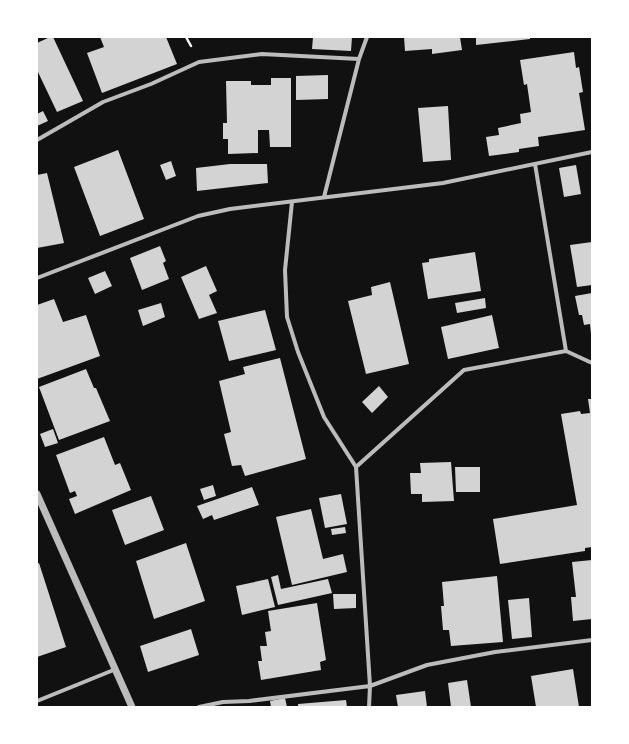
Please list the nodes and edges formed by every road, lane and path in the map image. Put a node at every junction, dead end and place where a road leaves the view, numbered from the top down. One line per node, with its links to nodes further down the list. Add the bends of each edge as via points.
1 (367, 37): 2 (street)
2 (359, 59): 3 (street, via 262,54 199,62 102,102); 6 (street)
3 (37, 140)
4 (592, 152): 5 (street)
5 (535, 164): 6 (street, via 443,183); 9 (street)
6 (324, 197): 7 (street)
7 (292, 202): 8 (street, via 230,209 198,216); 11 (street, via 285,270 287,316 298,352 324,417)
8 (37, 278)
9 (566, 351): 10 (street); 11 (street, via 464,370)
10 (592, 363)
11 (356, 467): 15 (street)
12 (37, 494): 14 (street)
13 (592, 640): 15 (street, via 495,652 427,665)
14 (116, 669): 16 (street); 17 (street)
15 (370, 686): 18 (street); 19 (street)
16 (37, 701)
17 (132, 707)
18 (199, 707)
19 (369, 707)

